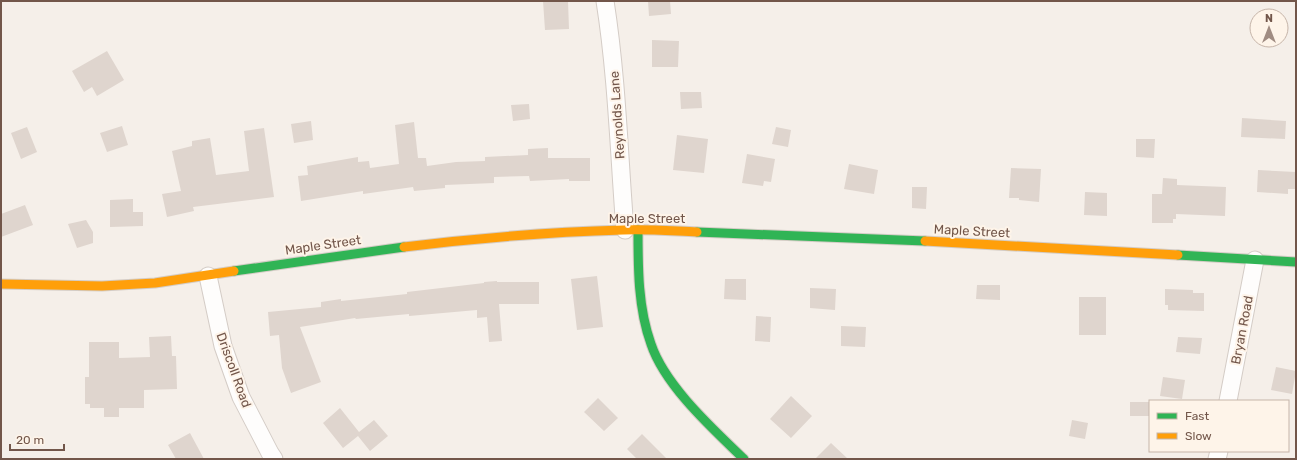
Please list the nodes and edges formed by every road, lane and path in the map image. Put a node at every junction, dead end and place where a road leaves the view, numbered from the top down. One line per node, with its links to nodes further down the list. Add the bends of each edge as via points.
1 (605, 1): 2 (street, Reynolds Lane)
2 (632, 230): 3 (street, Maple Street, via 951,242); 5 (street, Maple Street, via 559,232 468,239); 9 (street, via 644,316 652,349 671,383 717,434)
3 (1255, 260): 4 (street, Maple Street); 7 (street, Bryan Road)
4 (1296, 262)
5 (208, 276): 6 (street, Maple Street, via 102,286); 8 (street, Driscoll Road, via 223,346 238,390)
6 (1, 284)
7 (1228, 400)
8 (274, 459)
9 (744, 459)

